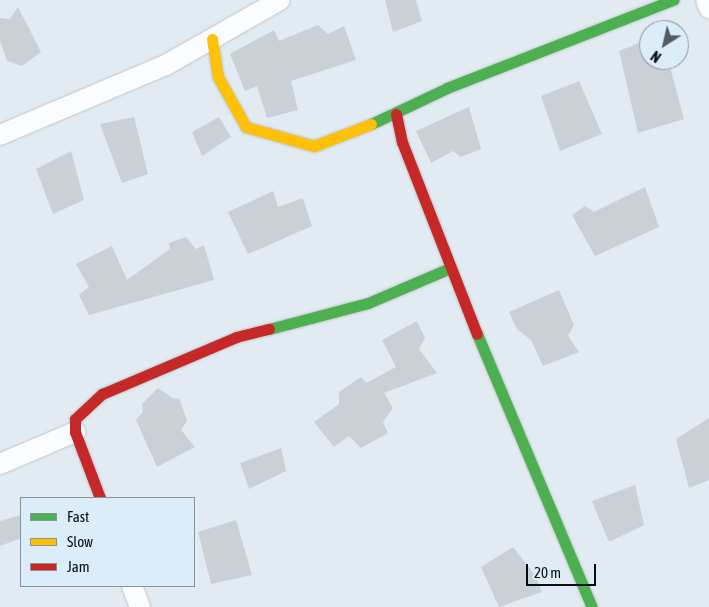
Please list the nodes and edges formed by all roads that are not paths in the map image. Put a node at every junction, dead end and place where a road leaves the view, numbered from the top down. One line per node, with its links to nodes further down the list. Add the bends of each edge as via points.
1 (280, 0): 5 (street)
2 (673, 0): 6 (street, via 447,88)
3 (706, 0): 4 (street)
4 (709, 8)
5 (212, 38): 6 (street, via 218,77 237,114 256,132 314,146); 7 (street, via 166,65)
6 (396, 114): 8 (street, via 402,142)
7 (0, 136)
8 (450, 268): 9 (street, via 368,303 236,337 102,394 79,413); 14 (street)
9 (75, 432): 10 (street); 11 (street)
10 (0, 464)
11 (100, 497)
12 (132, 587): 13 (street)
13 (140, 607)
14 (592, 607)

